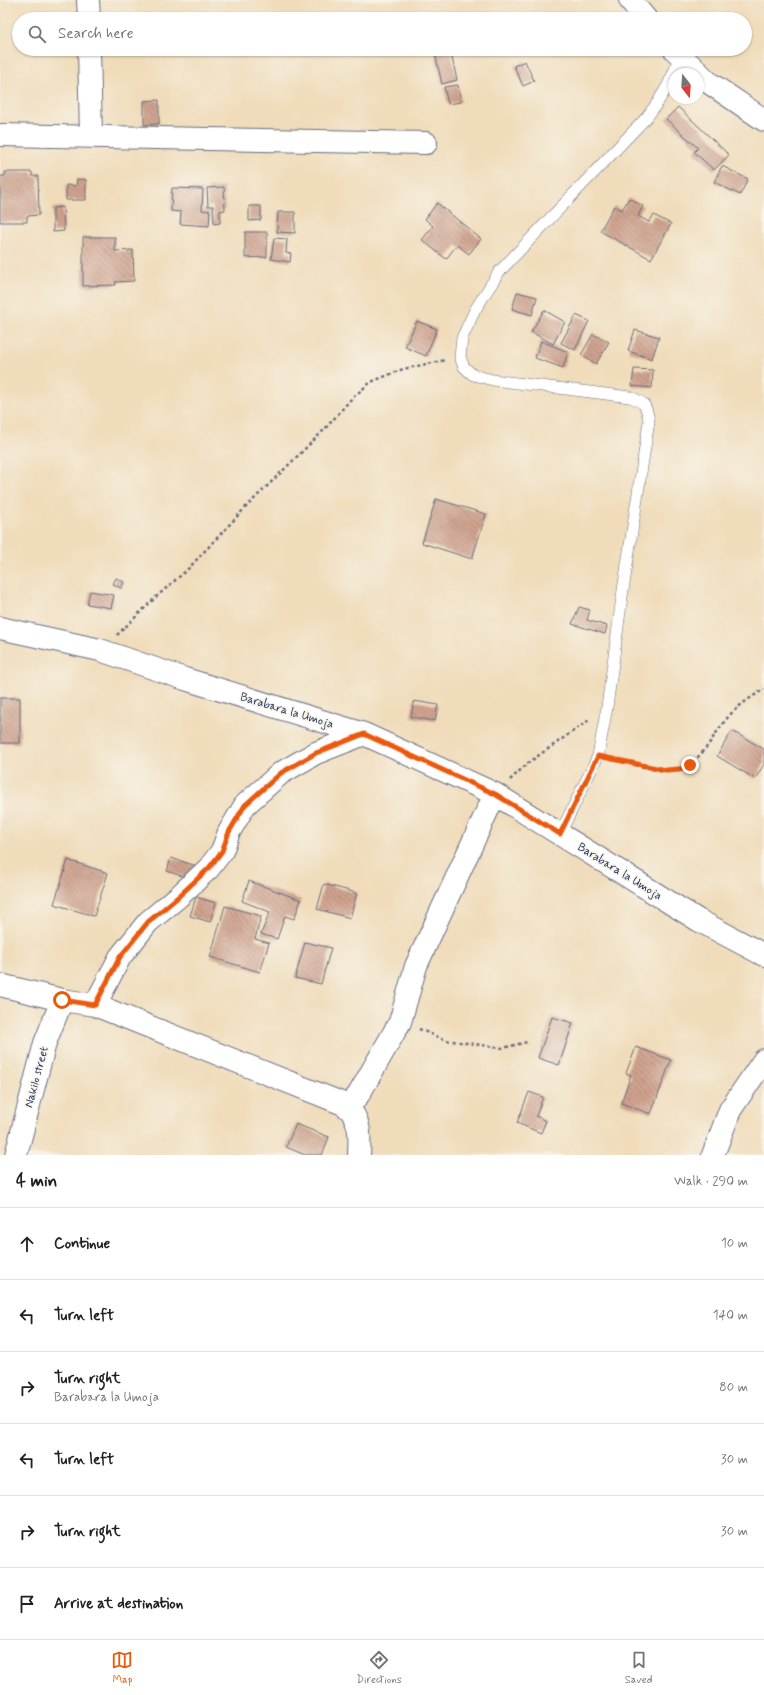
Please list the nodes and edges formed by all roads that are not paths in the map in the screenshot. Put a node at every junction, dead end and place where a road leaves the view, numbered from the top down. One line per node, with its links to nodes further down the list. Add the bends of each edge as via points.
1 (88, 0): 3 (street)
2 (630, 0): 4 (street)
3 (88, 12)
4 (640, 12)
5 (89, 56): 10 (street)
6 (677, 56): 15 (lane, via 675,72 659,102 499,272 475,310 462,338 460,357 464,367 473,375 493,380 630,397 647,406 649,421 598,756)
7 (681, 56): 8 (street, via 708,82)
8 (764, 120)
9 (0, 135): 10 (street)
10 (91, 136): 11 (street)
11 (426, 143)
12 (0, 628): 13 (street, Barabara la Umoja, via 100,650)
13 (364, 734): 14 (street, Barabara la Umoja); 19 (street, via 316,753 281,773 245,805 229,832 222,851 209,868 148,922 120,957)
14 (495, 794): 15 (street, Barabara la Umoja); 21 (street, via 416,966 400,1022 359,1094)
15 (560, 834): 16 (street, Barabara la Umoja, via 698,920)
16 (764, 956)
17 (0, 986): 18 (street)
18 (62, 1000): 19 (street); 22 (street, Nakilo street, via 45,1043)
19 (95, 1005): 21 (street)
20 (764, 1060): 24 (street, via 730,1110)
21 (348, 1108): 23 (street, via 357,1120)
22 (16, 1155)
23 (359, 1155)
24 (713, 1155)

